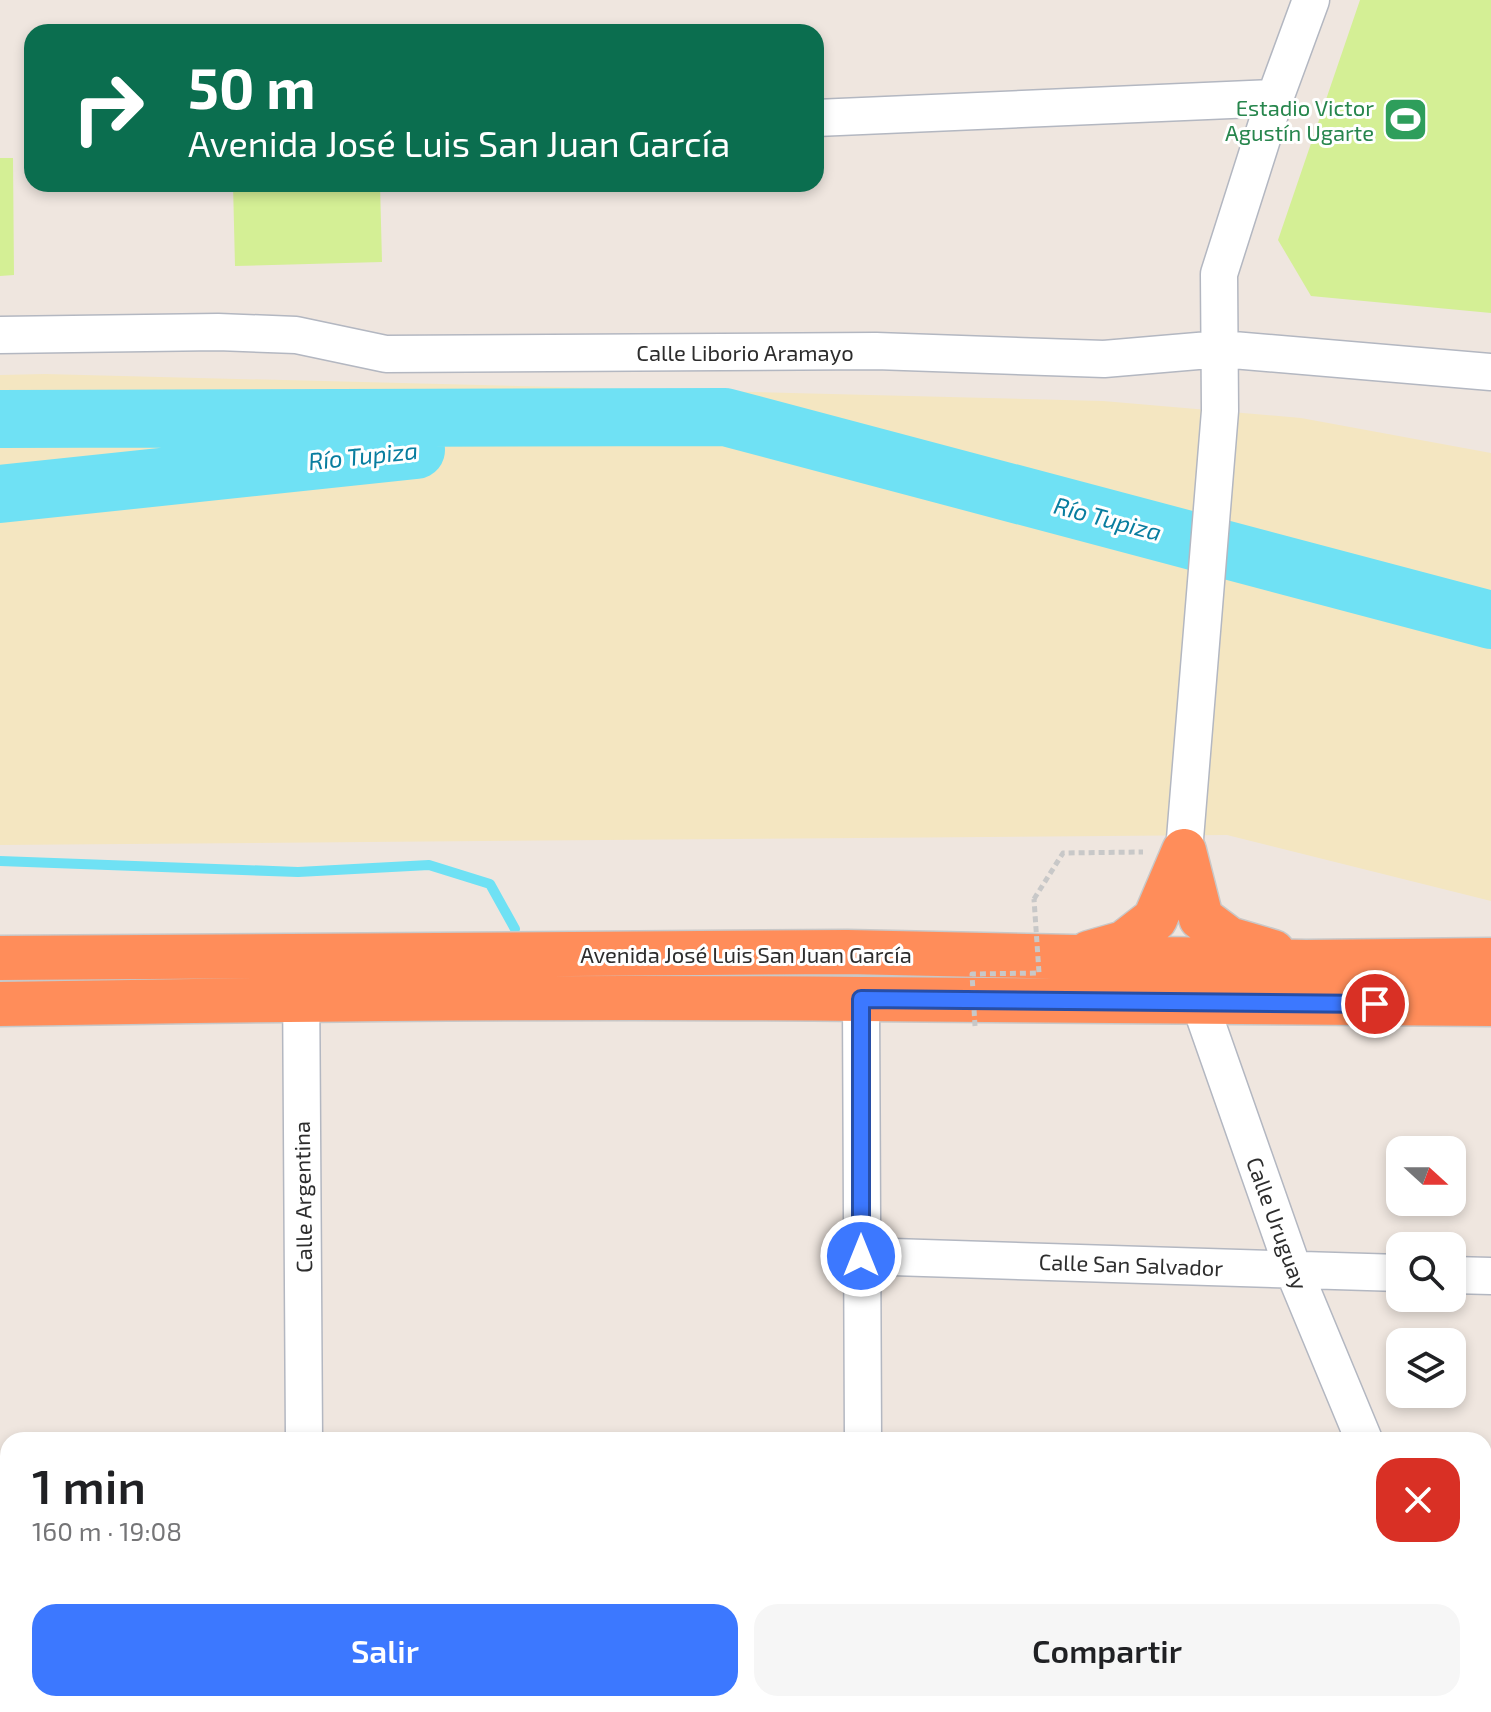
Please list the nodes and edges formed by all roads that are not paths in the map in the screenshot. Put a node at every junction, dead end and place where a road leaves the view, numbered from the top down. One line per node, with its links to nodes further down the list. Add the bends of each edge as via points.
1 (1311, 0): 2 (street)
2 (1275, 98): 3 (street); 5 (street, via 1219,274)
3 (824, 118)
4 (0, 335): 5 (street, Calle Liborio Aramayo, via 296,335 386,354 876,351 1104,359)
5 (1221, 349): 6 (street, Calle Liborio Aramayo); 7 (street)
6 (1491, 372)
7 (1184, 851): 9 (highway, via 1155,919 1124,943); 12 (highway, via 1201,918 1229,939)
8 (301, 955): 9 (highway, Avenida José Luis San Juan García, via 847,952); 10 (highway, Avenida José Luis San Juan García); 13 (street, Calle Argentina)
9 (1073, 957): 12 (highway, Avenida José Luis San Juan García)
10 (0, 958)
11 (1491, 960): 12 (highway, Avenida José Luis San Juan García)
12 (1306, 962)
13 (300, 999): 14 (highway, Avenida José Luis San Juan García); 15 (highway, Avenida José Luis San Juan García); 23 (street, Calle Argentina)
14 (861, 999): 16 (highway, Avenida José Luis San Juan García); 18 (street)
15 (0, 1004)
16 (1200, 1004): 17 (highway, Avenida José Luis San Juan García); 19 (street, Calle Uruguay)
17 (1491, 1004)
18 (861, 1256): 19 (street, Calle San Salvador); 24 (street)
19 (1293, 1269): 20 (street, Calle San Salvador); 25 (street, Calle Uruguay)
20 (1386, 1272)
21 (1466, 1275): 22 (street)
22 (1491, 1276)
23 (304, 1432)
24 (863, 1432)
25 (1361, 1432)

